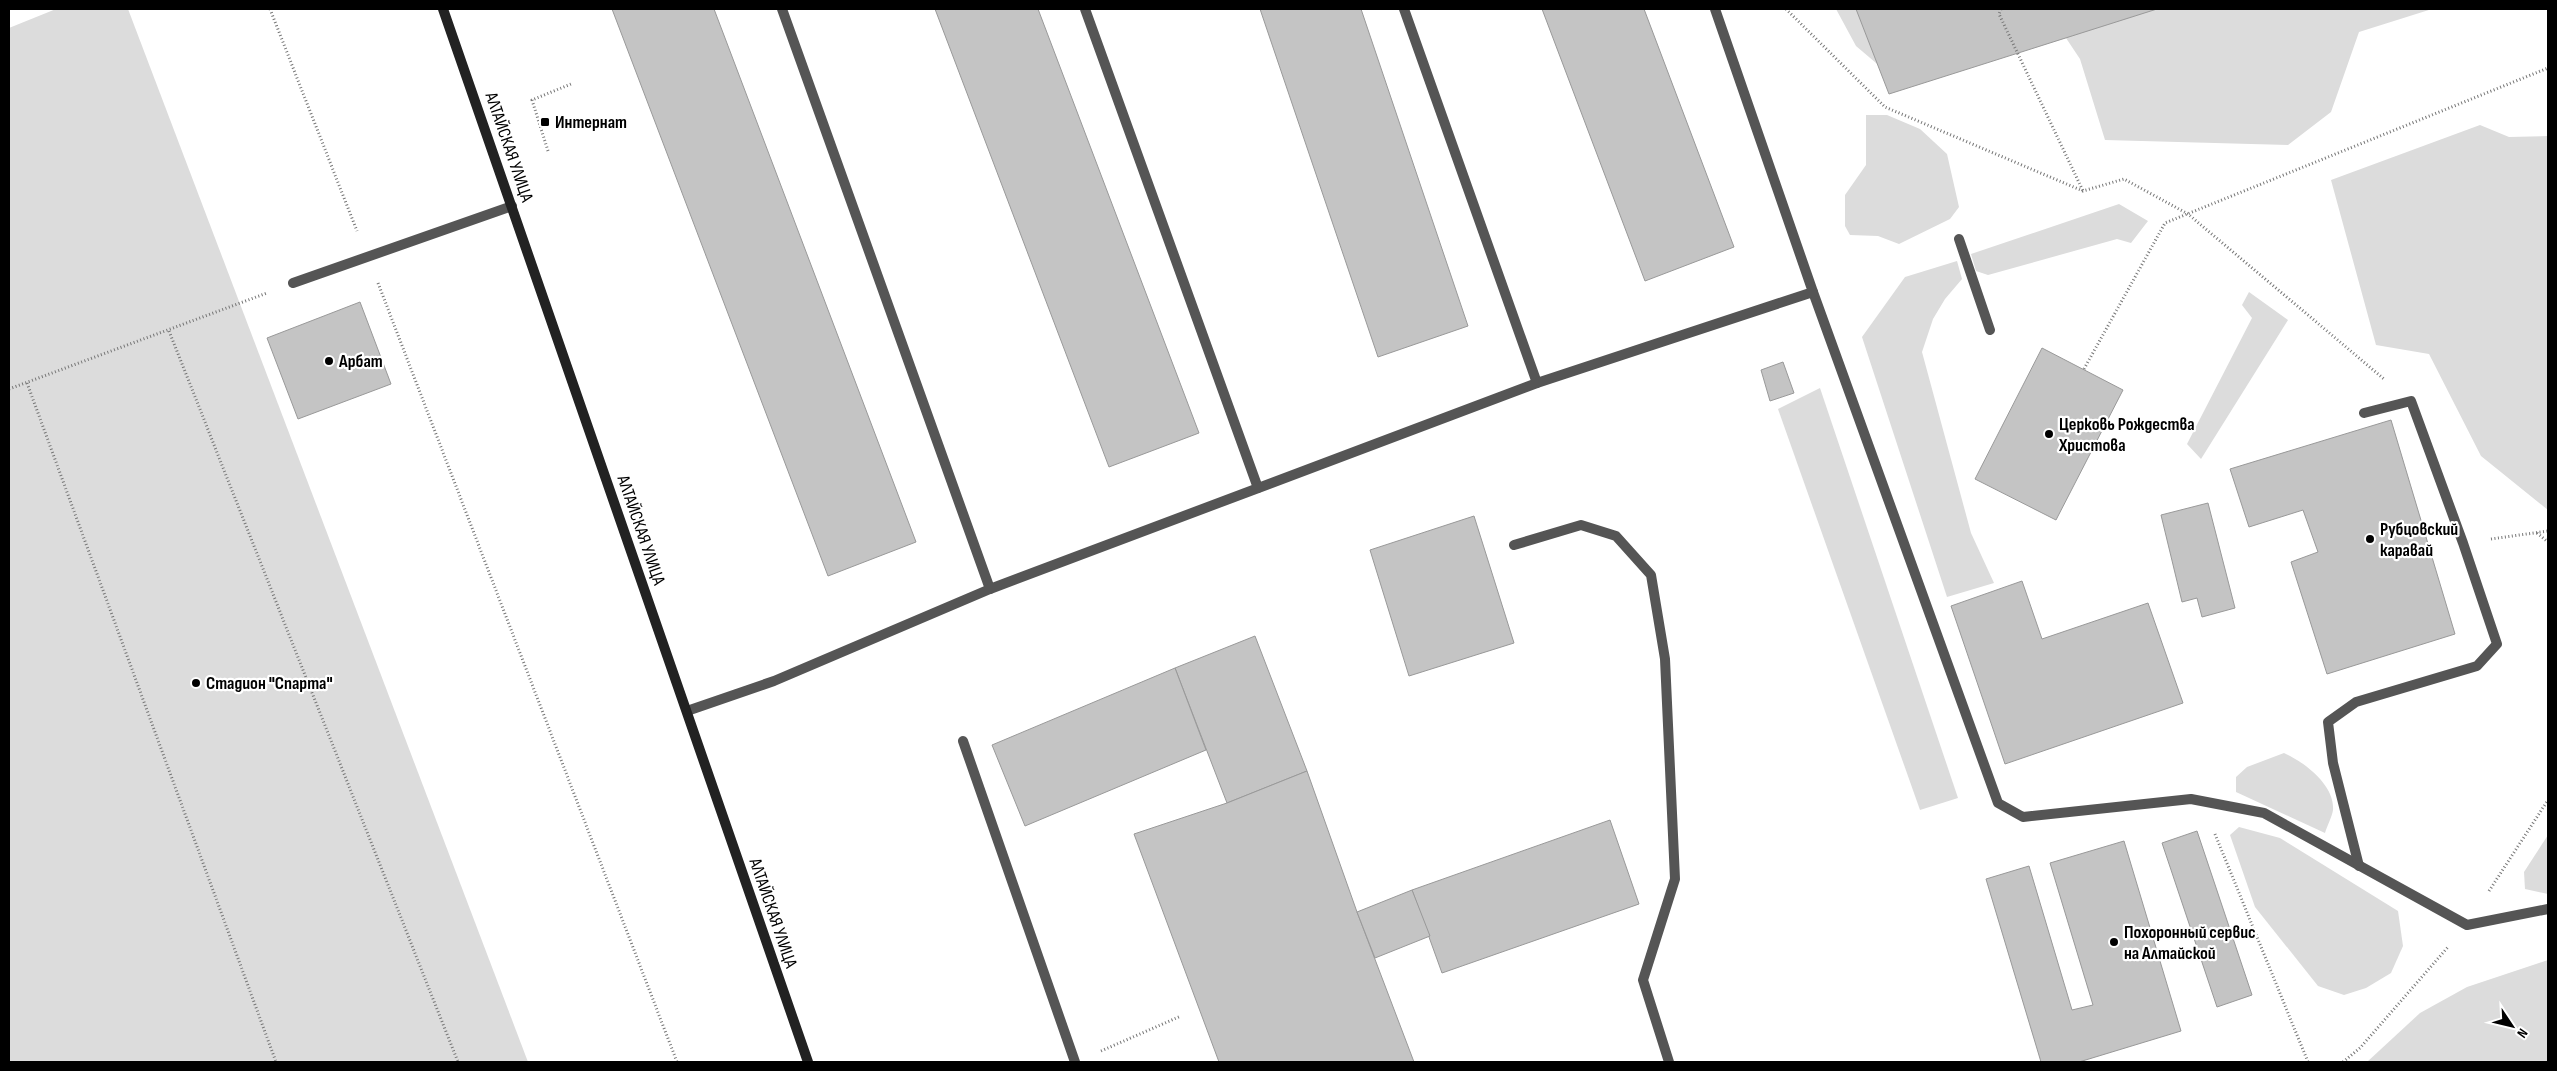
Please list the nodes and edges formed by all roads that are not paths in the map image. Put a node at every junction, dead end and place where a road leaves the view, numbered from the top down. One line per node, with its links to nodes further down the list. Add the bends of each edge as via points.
1 (444, 9): 6 (main road, АЛТАЙСКАЯ УЛИЦА)
2 (782, 9): 15 (lane)
3 (1084, 9): 13 (lane)
4 (1404, 9): 11 (lane)
5 (1715, 9): 9 (lane)
6 (512, 206): 8 (lane); 16 (main road, АЛТАЙСКАЯ УЛИЦА)
7 (1959, 239): 10 (lane)
8 (293, 283)
9 (1813, 292): 11 (lane); 18 (lane, via 1998,803 2023,818 2190,799 2264,813)
10 (1990, 330)
11 (1537, 383): 13 (lane)
12 (2364, 413): 18 (lane, via 2411,402 2497,644 2477,666 2356,702 2328,722 2333,764)
13 (1258, 488): 15 (lane)
14 (1514, 545): 22 (lane, via 1581,524 1616,536 1651,575 1664,659 1675,879 1643,980)
15 (990, 589): 16 (lane, via 774,681)
16 (687, 711): 20 (main road, АЛТАЙСКАЯ УЛИЦА)
17 (963, 741): 21 (lane)
18 (2360, 866): 19 (lane, via 2467,926)
19 (2548, 909)
20 (808, 1062)
21 (1075, 1062)
22 (1669, 1062)

